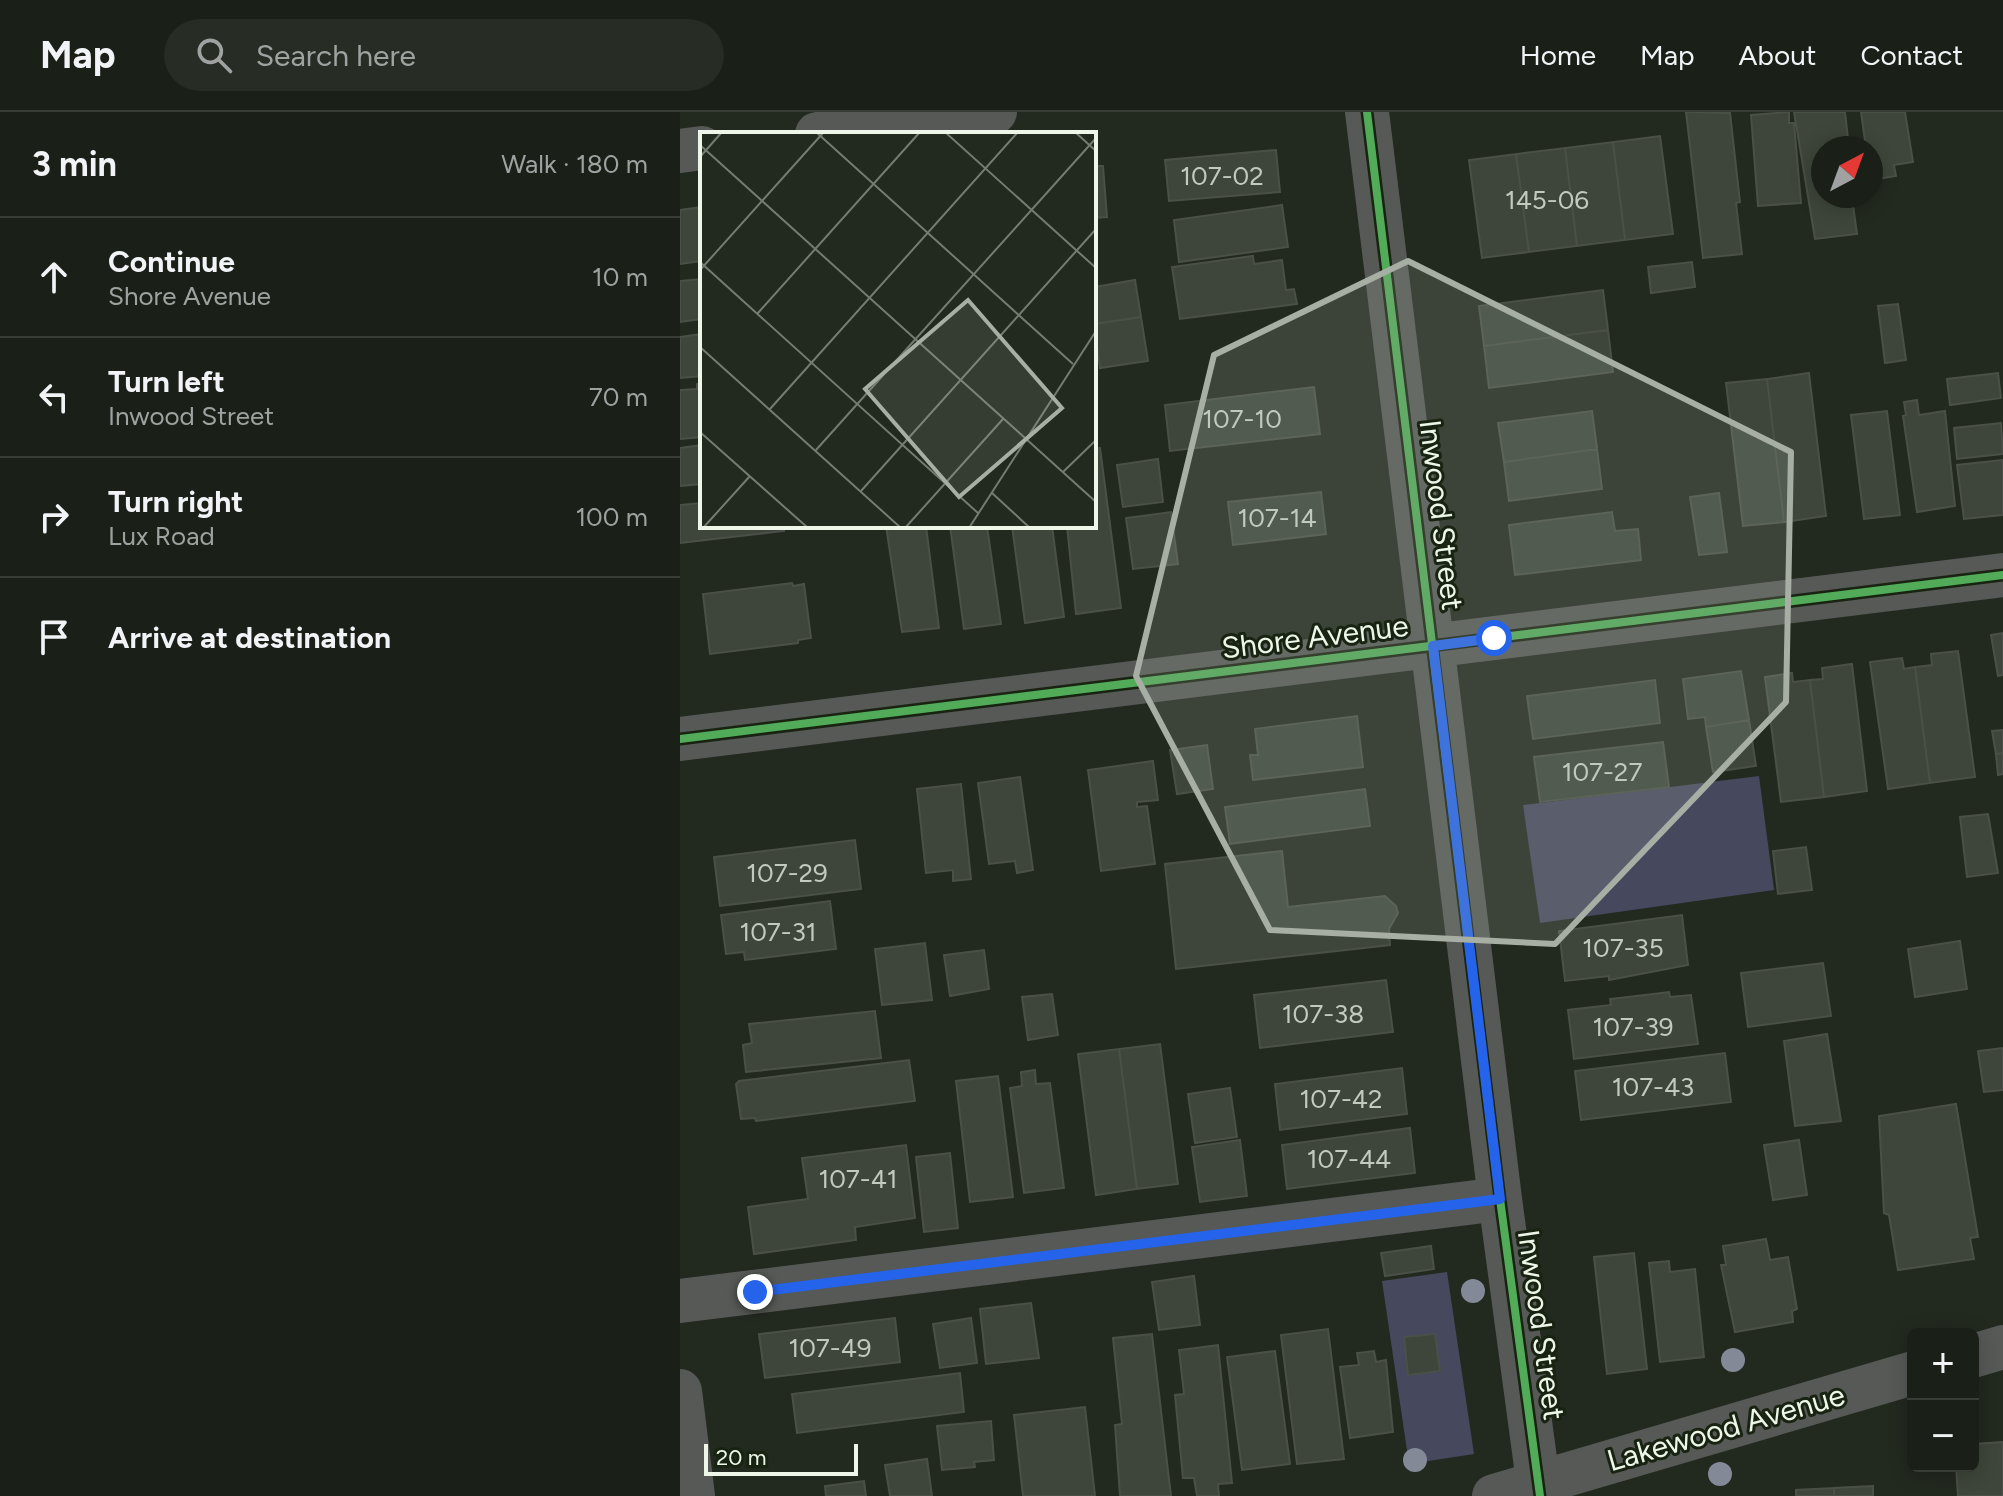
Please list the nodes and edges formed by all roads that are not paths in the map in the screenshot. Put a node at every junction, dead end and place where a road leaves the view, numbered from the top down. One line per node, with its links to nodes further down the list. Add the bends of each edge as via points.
1 (995, 112): 3 (street)
2 (1367, 112): 7 (street, Inwood Street)
3 (833, 132)
4 (700, 148): 5 (street)
5 (680, 151)
6 (2003, 575): 7 (street, Shore Avenue)
7 (1433, 646): 8 (street, Shore Avenue); 9 (street, Inwood Street)
8 (680, 739)
9 (1500, 1199): 10 (street); 15 (street, Inwood Street)
10 (680, 1301)
11 (2003, 1347): 12 (street)
12 (1979, 1354)
13 (1907, 1375): 15 (street, Lakewood Avenue)
14 (680, 1391): 16 (street)
15 (1539, 1490): 17 (street, Lakewood Avenue)
16 (693, 1496)
17 (1494, 1496)

